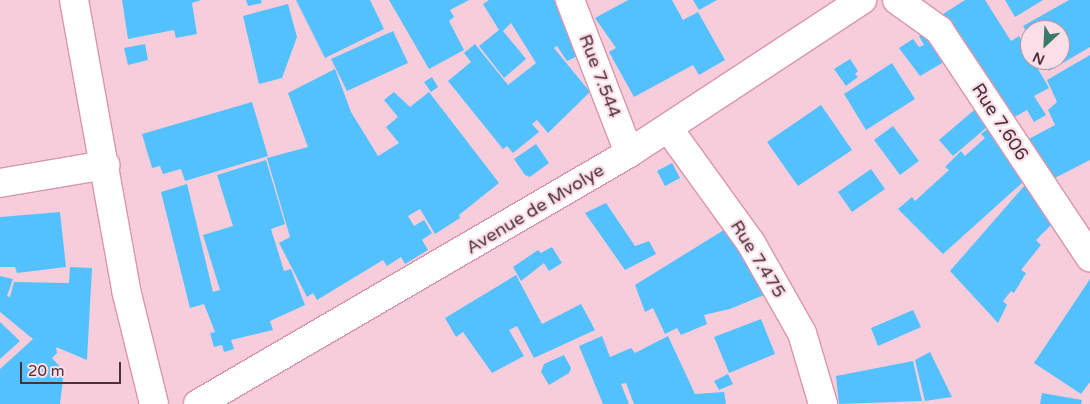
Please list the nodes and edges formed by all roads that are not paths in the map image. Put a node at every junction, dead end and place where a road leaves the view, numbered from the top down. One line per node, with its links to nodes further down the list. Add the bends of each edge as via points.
1 (74, 0): 7 (street)
2 (570, 0): 6 (street, Rue 7.544)
3 (862, 0): 5 (street, Avenue de Mvolye)
4 (897, 0): 9 (street, Rue 7.606, via 939,30)
5 (668, 128): 6 (street, Avenue de Mvolye); 12 (street, Rue 7.475, via 751,243 793,316 802,333)
6 (629, 153): 11 (street, Avenue de Mvolye)
7 (106, 165): 8 (street); 10 (street, via 129,303)
8 (0, 183)
9 (1090, 257)
10 (154, 404)
11 (198, 404)
12 (823, 404)

